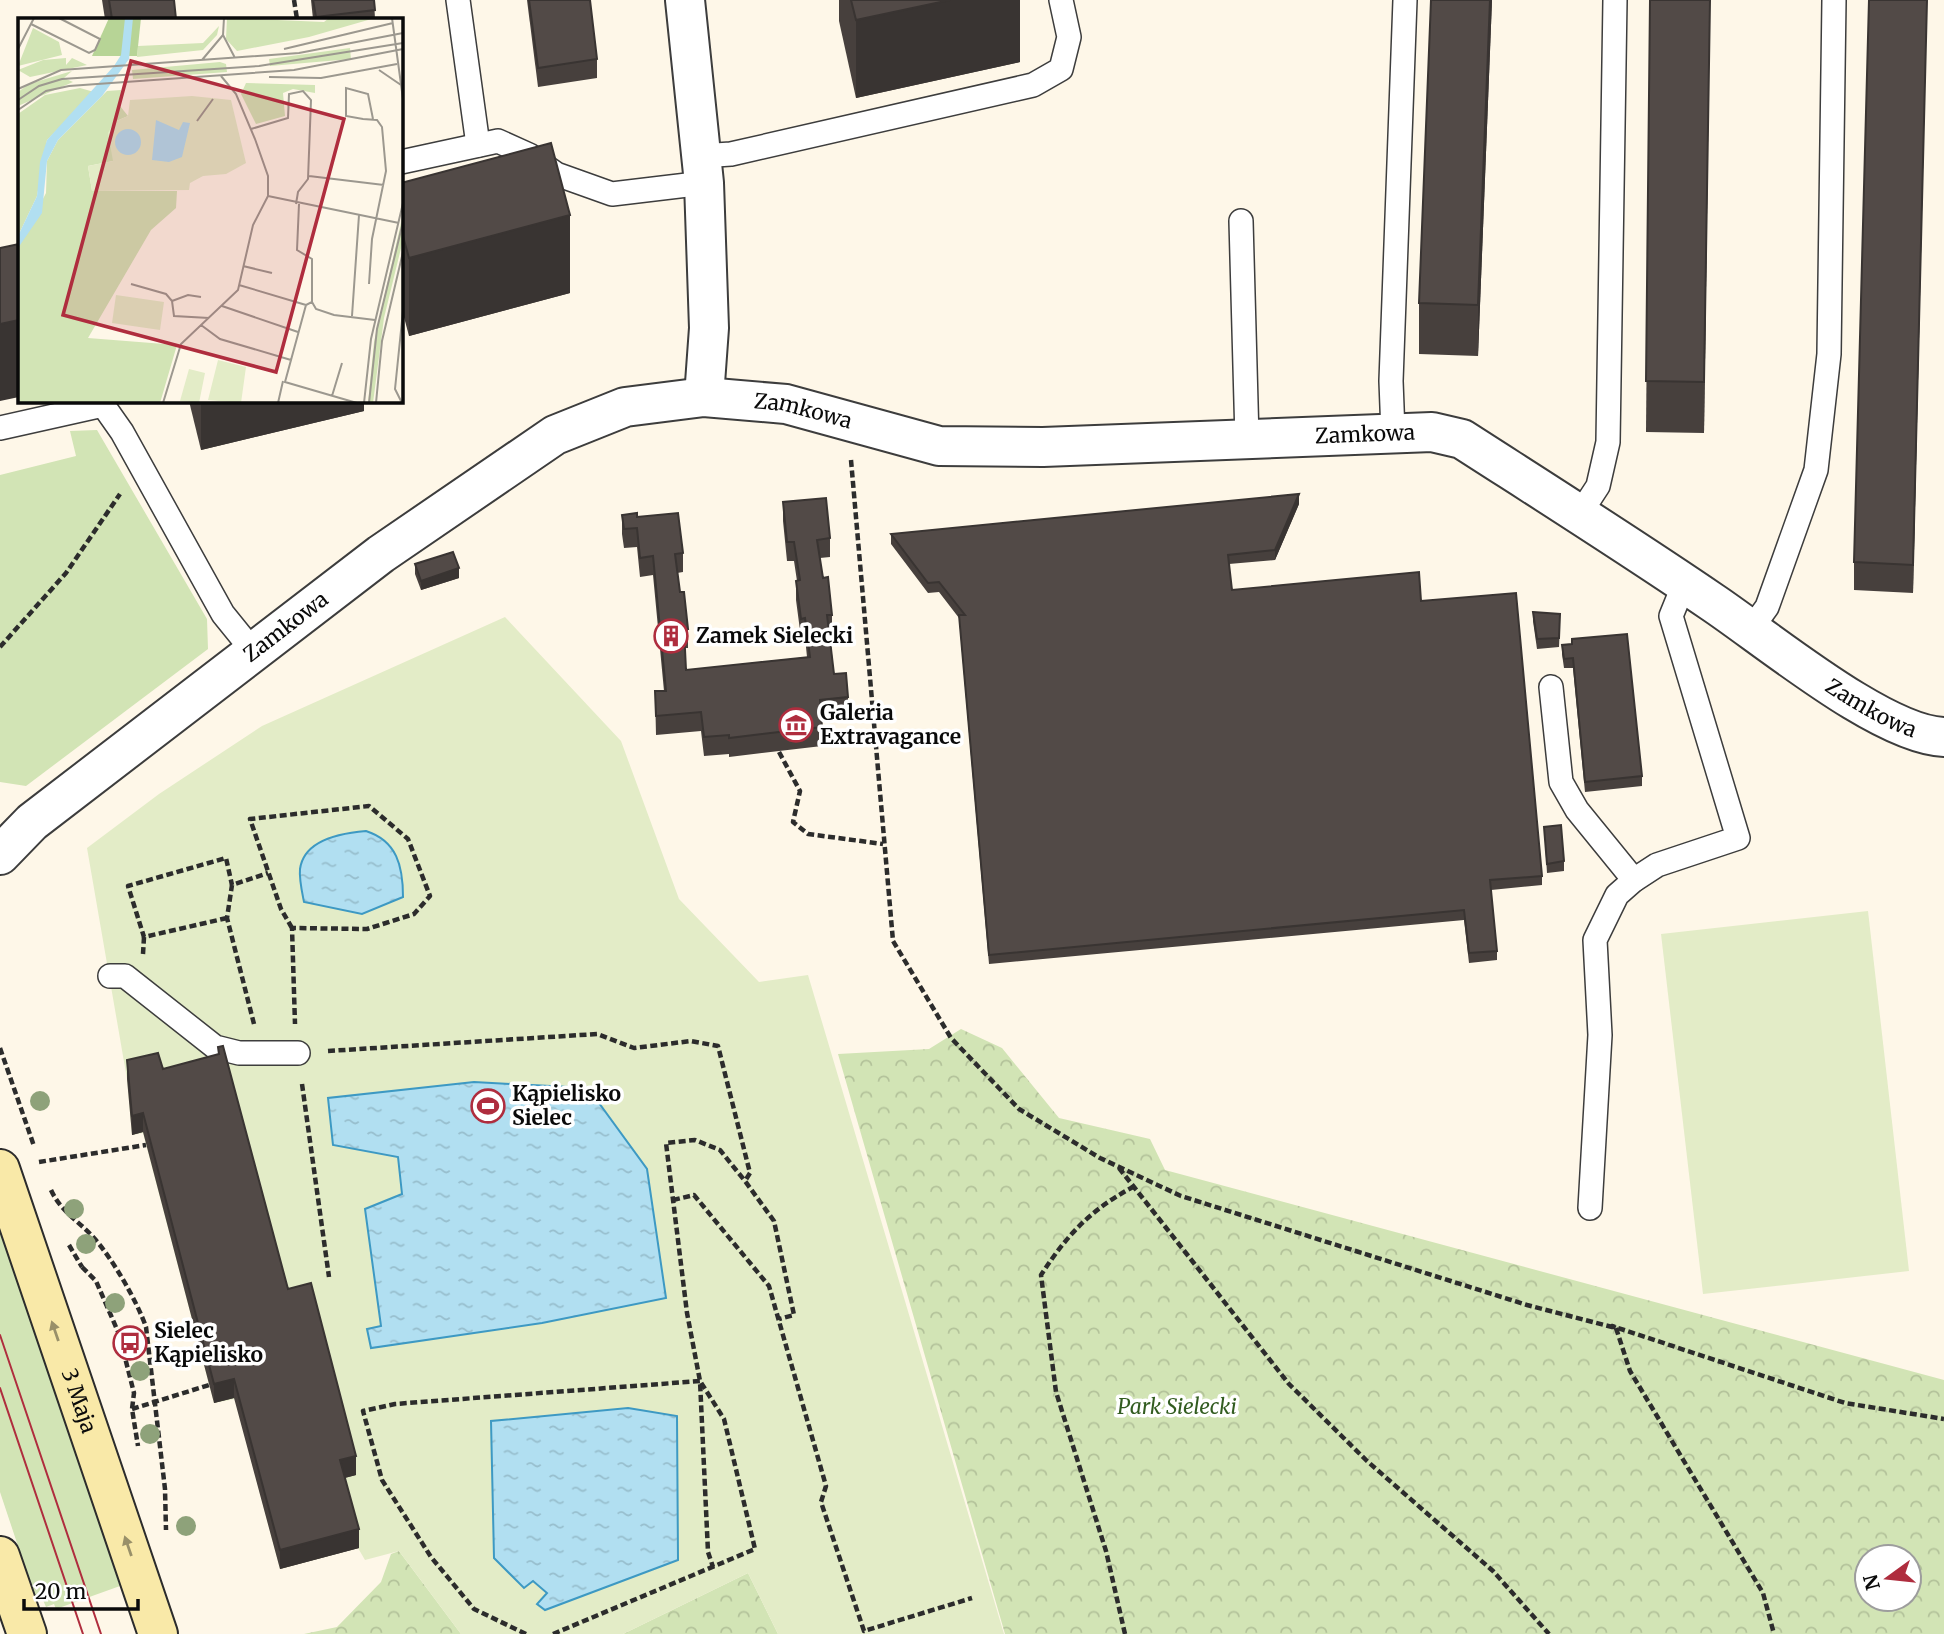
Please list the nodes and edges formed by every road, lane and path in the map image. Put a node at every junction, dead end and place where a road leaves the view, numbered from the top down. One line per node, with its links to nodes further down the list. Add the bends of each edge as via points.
1 (294, 0): 8 (path)
2 (458, 0): 9 (lane)
3 (685, 0): 11 (street)
4 (1061, 0): 11 (lane, via 1069,37 1062,69 1033,85 731,154)
5 (1405, 0): 16 (lane)
6 (1615, 0): 19 (lane, via 1608,442 1598,486)
7 (1834, 0): 21 (lane, via 1829,354 1816,470 1767,607)
8 (297, 18)
9 (478, 145): 10 (lane); 11 (lane, via 498,141 556,174 612,194)
10 (402, 162)
11 (702, 169): 13 (street, via 709,328)
12 (1241, 221): 17 (lane)
13 (704, 397): 14 (street, Zamkowa, via 786,404); 23 (street, Zamkowa, via 625,407 555,435 381,554)
14 (855, 424): 17 (street, Zamkowa, via 939,446); 28 (path, via 850,465)
15 (0, 428): 18 (lane, via 103,405)
16 (1393, 433): 17 (street, Zamkowa); 19 (street, Zamkowa, via 1432,432 1462,439)
17 (1247, 439)
18 (143, 472): 22 (path, via 130,480 66,573); 23 (lane, via 223,614)
19 (1579, 515): 20 (street, Zamkowa)
20 (1684, 584): 21 (street, Zamkowa); 31 (lane, via 1671,616 1738,838 1657,865)
21 (1751, 629): 25 (street, Zamkowa, via 1865,707 1930,737)
22 (0, 647)
23 (253, 650): 27 (street, Zamkowa)
24 (1551, 687): 31 (lane, via 1561,782 1577,810)
25 (1944, 737)
26 (779, 752): 28 (path, via 800,791 793,822 808,834)
27 (16, 825): 29 (street, Zamkowa)
28 (883, 844): 41 (path, via 892,941 951,1038 1019,1108)
29 (0, 855)
30 (268, 873): 32 (path); 34 (path); 34 (path, via 250,819 369,806 408,839 430,896 414,914 367,929)
31 (1634, 880): 48 (lane, via 1617,895 1595,940 1600,1035)
32 (232, 885): 33 (path); 33 (path, via 226,858 128,886 144,937)
33 (227, 918): 37 (path)
34 (292, 928): 38 (path)
35 (110, 976): 37 (lane, via 125,976 215,1047)
36 (0, 1048): 40 (path)
37 (261, 1053): 38 (lane)
38 (298, 1053): 45 (path, via 597,1034 634,1048 691,1041 718,1046 750,1173); 50 (path)
39 (146, 1145): 40 (path)
40 (39, 1162): 42 (path)
41 (1117, 1165): 46 (path); 52 (path, via 1181,1196 1527,1305)
42 (41, 1168)
43 (0, 1169): 62 (main road, 3 Maja, one-way to 43)
44 (46, 1179): 55 (path, via 63,1211 97,1242 144,1318)
45 (745, 1181): 47 (path, via 720,1150 695,1140 666,1143); 51 (path, via 774,1221 794,1315)
46 (1133, 1187): 65 (path, via 1102,1203 1073,1231 1041,1275 1056,1392 1106,1551); 66 (path, via 1289,1384 1367,1461 1493,1571)
47 (673, 1200): 51 (path, via 694,1195 769,1286); 53 (path)
48 (1590, 1208)
49 (82, 1267): 55 (path, via 96,1282 118,1334 134,1393 132,1409)
50 (329, 1277)
51 (779, 1319): 60 (path, via 825,1486 821,1502 864,1631)
52 (1616, 1328): 56 (path, via 1612,1326 1845,1403); 67 (path, via 1630,1371 1763,1593)
53 (700, 1381): 59 (path, via 708,1552); 59 (path, via 724,1419 755,1549); 63 (path, via 395,1404 363,1411 383,1480 431,1557 474,1609)
54 (209, 1385): 55 (path)
55 (155, 1402): 57 (path)
56 (1944, 1419)
57 (166, 1536)
58 (0, 1556): 61 (main road)
59 (713, 1566): 64 (path)
60 (972, 1598)
61 (22, 1621)
62 (158, 1634)
63 (526, 1634)
64 (554, 1634)
65 (1125, 1634)
66 (1549, 1634)
67 (1774, 1634)

